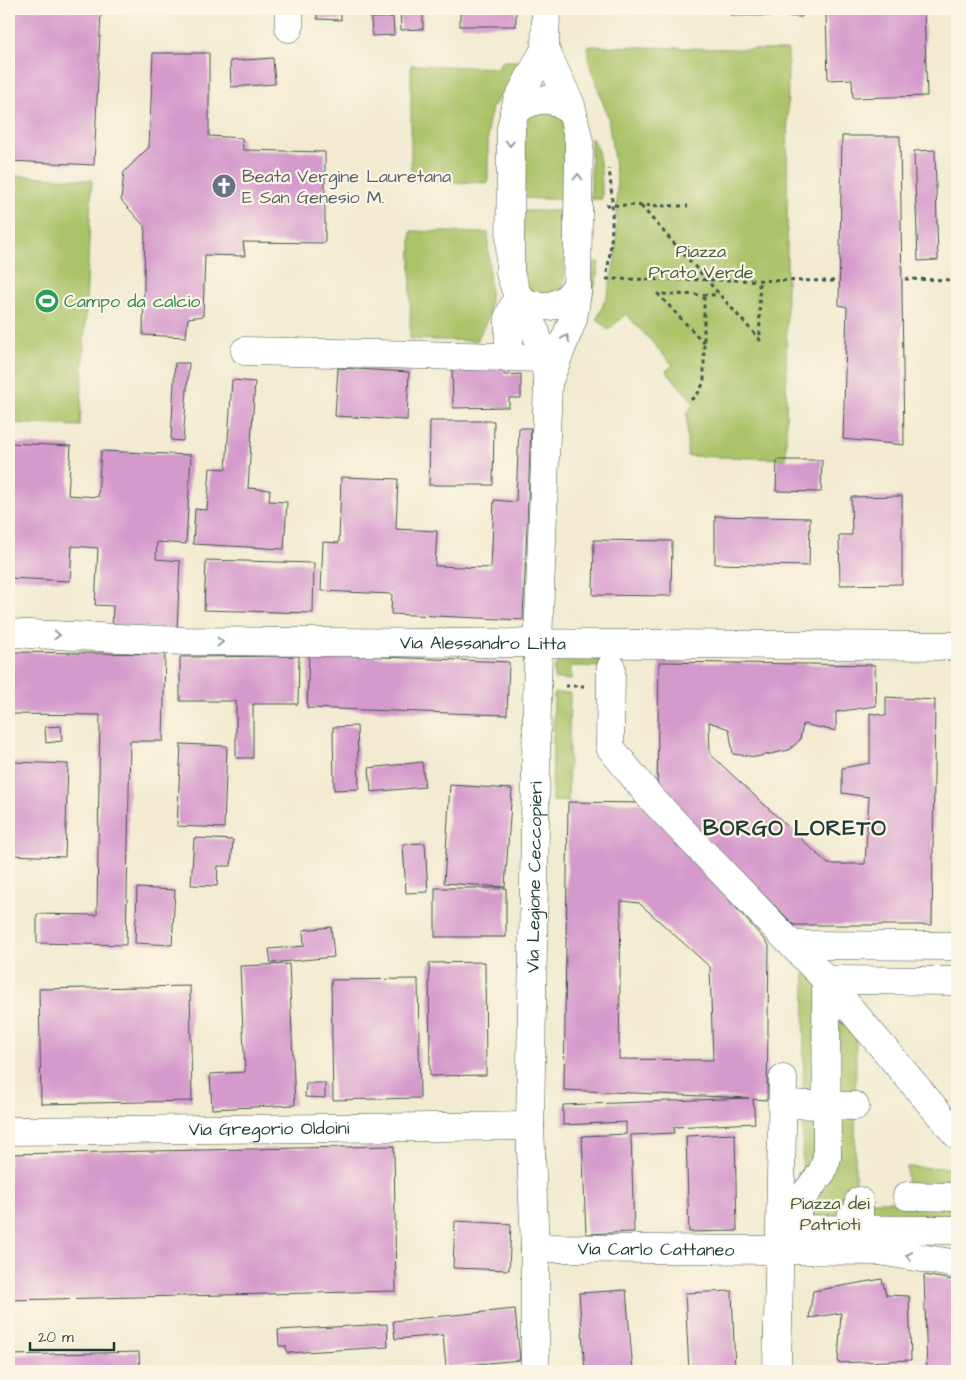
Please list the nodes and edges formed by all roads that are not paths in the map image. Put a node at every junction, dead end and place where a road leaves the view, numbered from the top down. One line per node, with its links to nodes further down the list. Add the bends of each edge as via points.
1 (546, 9): 2 (street)
2 (545, 50): 3 (street); 4 (street)
3 (514, 111): 4 (street, via 543,99 564,105); 6 (street, one-way to 6, via 510,128 510,274)
4 (573, 115): 5 (street, one-way to 4, via 578,142)
5 (577, 286): 6 (street, via 565,300 550,306 532,306); 9 (street, one-way to 5, via 573,320)
6 (518, 297): 8 (street, via 509,315); 9 (street, via 536,333)
7 (244, 351): 8 (street)
8 (509, 357): 9 (street)
9 (546, 370): 11 (street, Via Legione Ceccopieri)
10 (9, 632): 11 (street, Via Alessandro Litta, one-way to 11, via 184,641)
11 (538, 643): 12 (street, Via Alessandro Litta); 20 (street, Via Legione Ceccopieri)
12 (957, 646)
13 (611, 677): 14 (street, via 610,748 650,797)
14 (793, 945): 15 (street); 16 (street)
15 (957, 946)
16 (826, 980): 17 (street); 18 (street); 22 (street)
17 (957, 981)
18 (827, 1106): 19 (street); 26 (street, via 827,1158 822,1172 798,1203 796,1229); 29 (street, via 782,1092)
19 (855, 1106)
20 (530, 1126): 21 (street, Via Gregorio Oldoini); 28 (street, Via Legione Ceccopieri)
21 (9, 1131)
22 (957, 1135)
23 (907, 1196): 24 (street)
24 (957, 1197)
25 (859, 1201): 26 (street, via 859,1216 851,1216)
26 (851, 1229): 27 (street)
27 (957, 1230)
28 (535, 1248): 29 (street, Via Carlo Cattaneo); 31 (street, Via Legione Ceccopieri)
29 (778, 1251): 30 (street, one-way to 29, via 880,1251); 32 (street)
30 (957, 1264)
31 (535, 1371)
32 (777, 1371)

